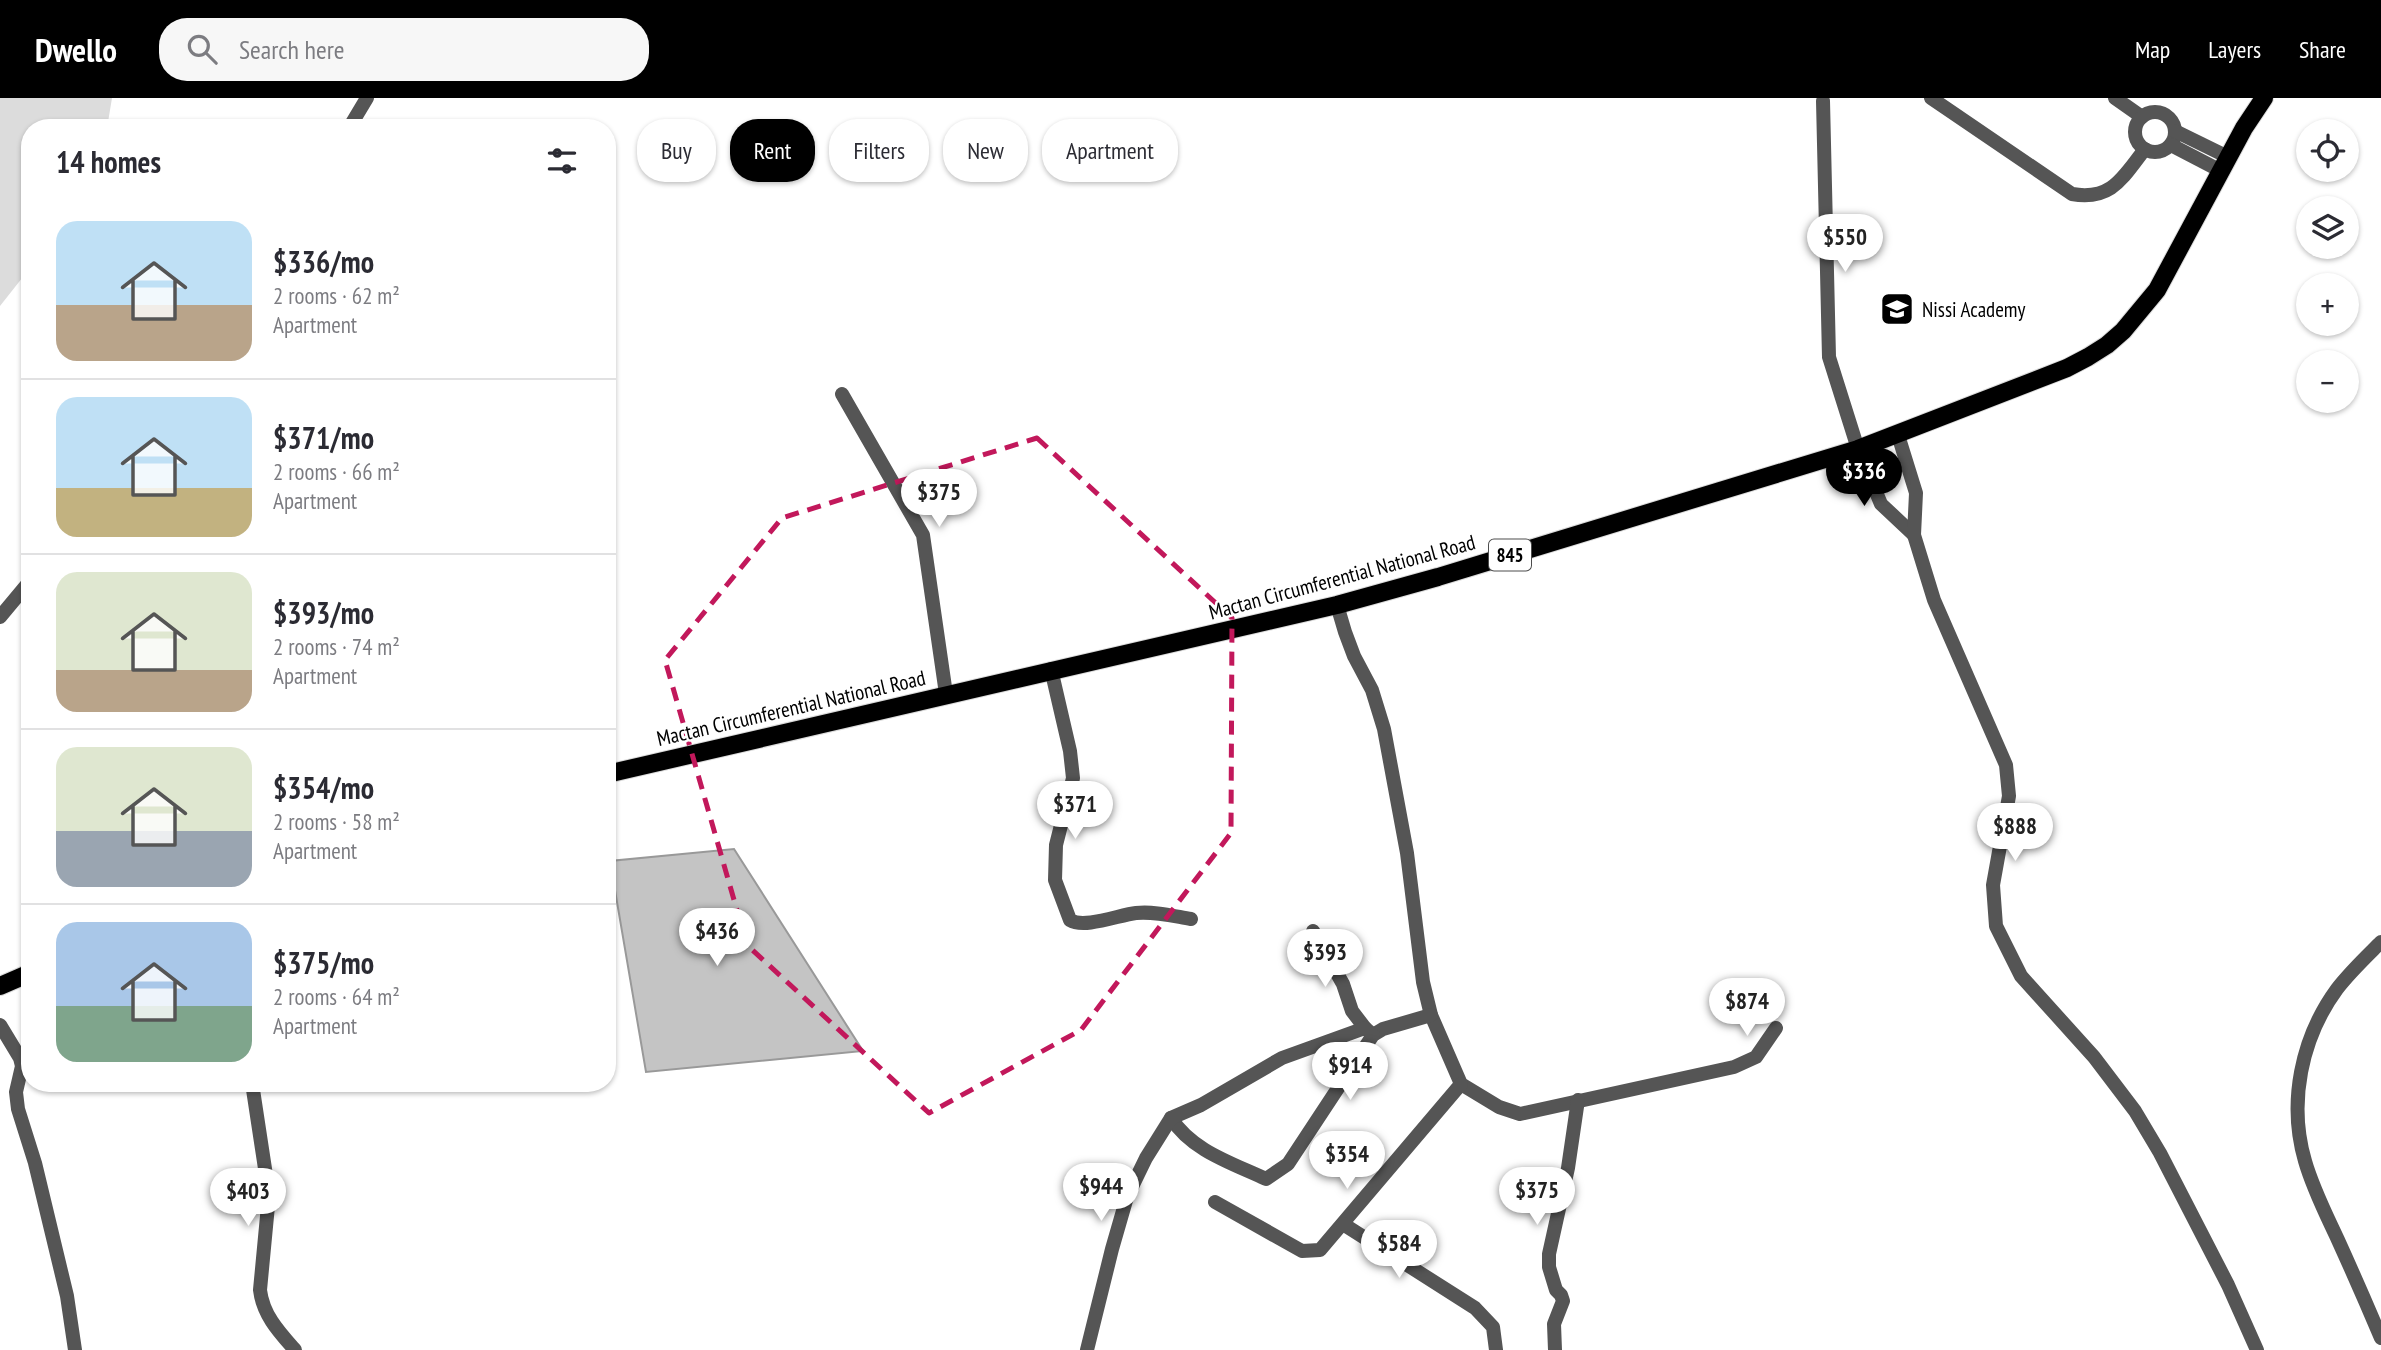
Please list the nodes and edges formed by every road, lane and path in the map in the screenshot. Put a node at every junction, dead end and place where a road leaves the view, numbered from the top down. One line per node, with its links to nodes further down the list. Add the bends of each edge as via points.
1 (367, 98): 7 (street)
2 (1931, 98): 9 (street, via 2072,194 2108,191)
3 (2115, 98): 6 (street)
4 (2264, 98): 10 (main road, Mactan Circumferential National Road / 845)
5 (1823, 101): 13 (street, via 1829,358)
6 (2142, 117): 8 (street, via 2154,112 2171,119); 9 (street, via 2135,132)
7 (354, 119)
8 (2173, 138): 9 (street, via 2157,152); 10 (street)
9 (2145, 149)
10 (2225, 164): 12 (main road, Mactan Circumferential National Road / 845, via 2157,290 2107,345 2067,368)
11 (842, 394): 19 (street, via 923,536)
12 (1898, 435): 13 (main road, Mactan Circumferential National Road / 845); 14 (street, via 1916,493)
13 (1858, 449): 14 (street, via 1881,504); 16 (main road, Mactan Circumferential National Road / 845)
14 (1914, 535): 44 (street, via 1934,600 2006,765 2009,796 1993,885 1996,926 2021,976 2094,1057 2160,1153)
15 (21, 592): 17 (street)
16 (1338, 604): 18 (main road, Mactan Circumferential National Road / 845); 26 (street, via 1384,729)
17 (0, 617)
18 (1051, 669): 19 (main road, Mactan Circumferential National Road / 845); 21 (street, via 1072,764 1073,778 1056,845 1055,880 1070,920 1087,923 1138,912)
19 (946, 694): 20 (main road, Mactan Circumferential National Road / 845)
20 (616, 772)
21 (1191, 919)
22 (1312, 931): 29 (street, via 1343,984 1352,1011)
23 (2381, 942): 38 (street, via 2338,987 2321,1016 2306,1051 2297,1104 2310,1177)
24 (21, 977): 25 (main road)
25 (0, 986)
26 (1431, 1015): 29 (street); 32 (street)
27 (0, 1025): 30 (street)
28 (1776, 1028): 34 (street, via 1756,1057 1734,1067)
29 (1369, 1032): 35 (street, via 1282,1058); 35 (street, via 1288,1164 1266,1179 1195,1145)
30 (21, 1062)
31 (21, 1070): 39 (street, via 18,1108 67,1296)
32 (1461, 1084): 34 (street, via 1520,1114); 37 (street)
33 (253, 1092): 40 (street, via 269,1195 262,1306)
34 (1578, 1100): 43 (street, via 1549,1254 1549,1267 1563,1301 1554,1324)
35 (1171, 1118): 41 (street, via 1127,1198)
36 (1215, 1202): 37 (street, via 1302,1251 1320,1250)
37 (1343, 1224): 42 (street, via 1475,1308 1493,1328)
38 (2381, 1338)
39 (75, 1350)
40 (295, 1350)
41 (1087, 1350)
42 (1496, 1350)
43 (1555, 1350)
44 (2257, 1350)

